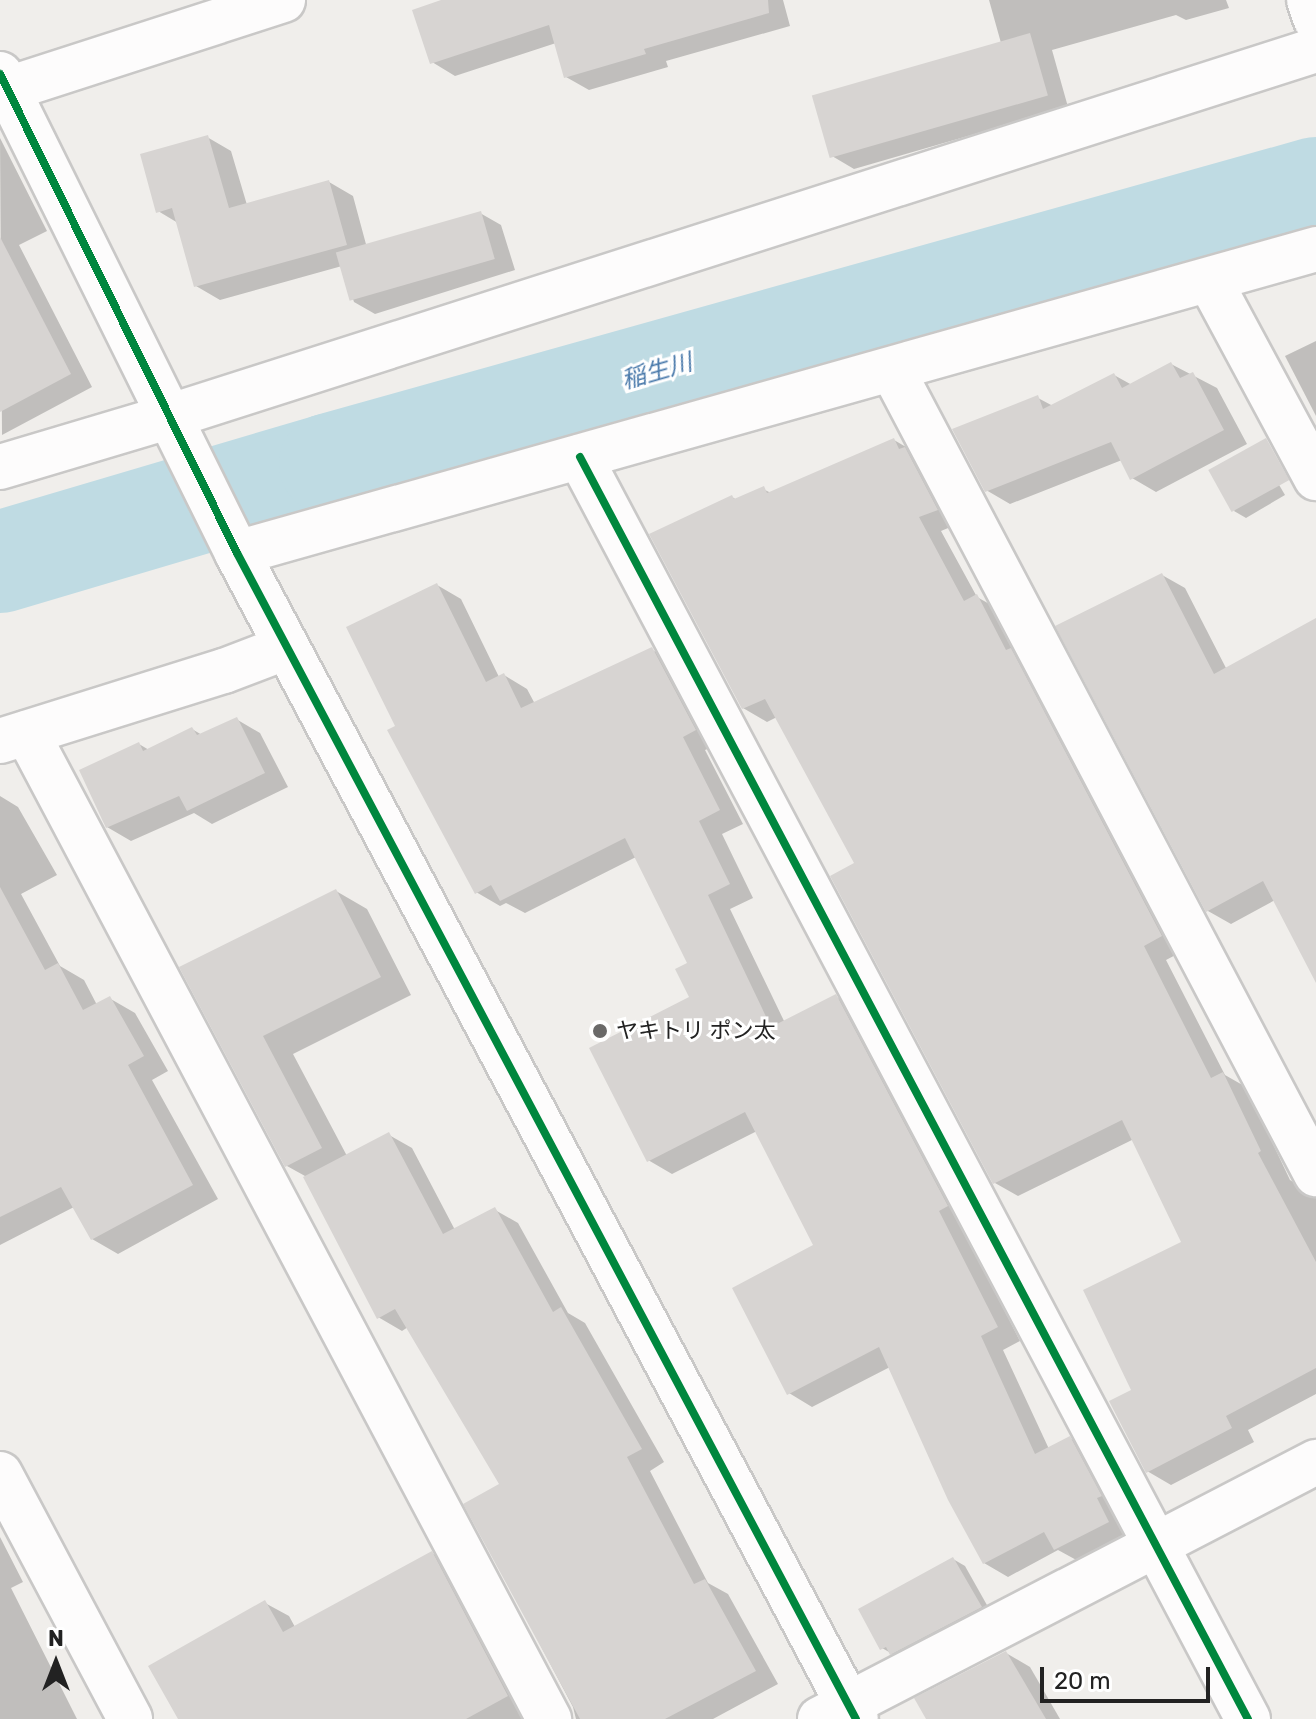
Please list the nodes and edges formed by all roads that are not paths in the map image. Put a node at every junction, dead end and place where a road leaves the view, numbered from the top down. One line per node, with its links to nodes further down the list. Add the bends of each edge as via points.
1 (283, 0): 5 (street)
2 (1309, 0): 3 (street)
3 (1316, 20)
4 (1316, 50): 9 (street)
5 (4, 82): 9 (street)
6 (1316, 249): 7 (street)
7 (1210, 281): 8 (street); 12 (street)
8 (893, 371): 10 (street); 16 (street)
9 (176, 433): 11 (street); 13 (street)
10 (580, 457): 13 (street); 19 (street)
11 (0, 467)
12 (1316, 478)
13 (233, 544): 14 (street)
14 (287, 647): 15 (street); 20 (street)
15 (14, 737): 22 (street)
16 (1316, 1174)
17 (1316, 1462): 19 (street)
18 (0, 1474): 21 (street)
19 (1153, 1545): 20 (street); 23 (street)
20 (841, 1714)
21 (130, 1719)
22 (549, 1719)
23 (1248, 1719)

